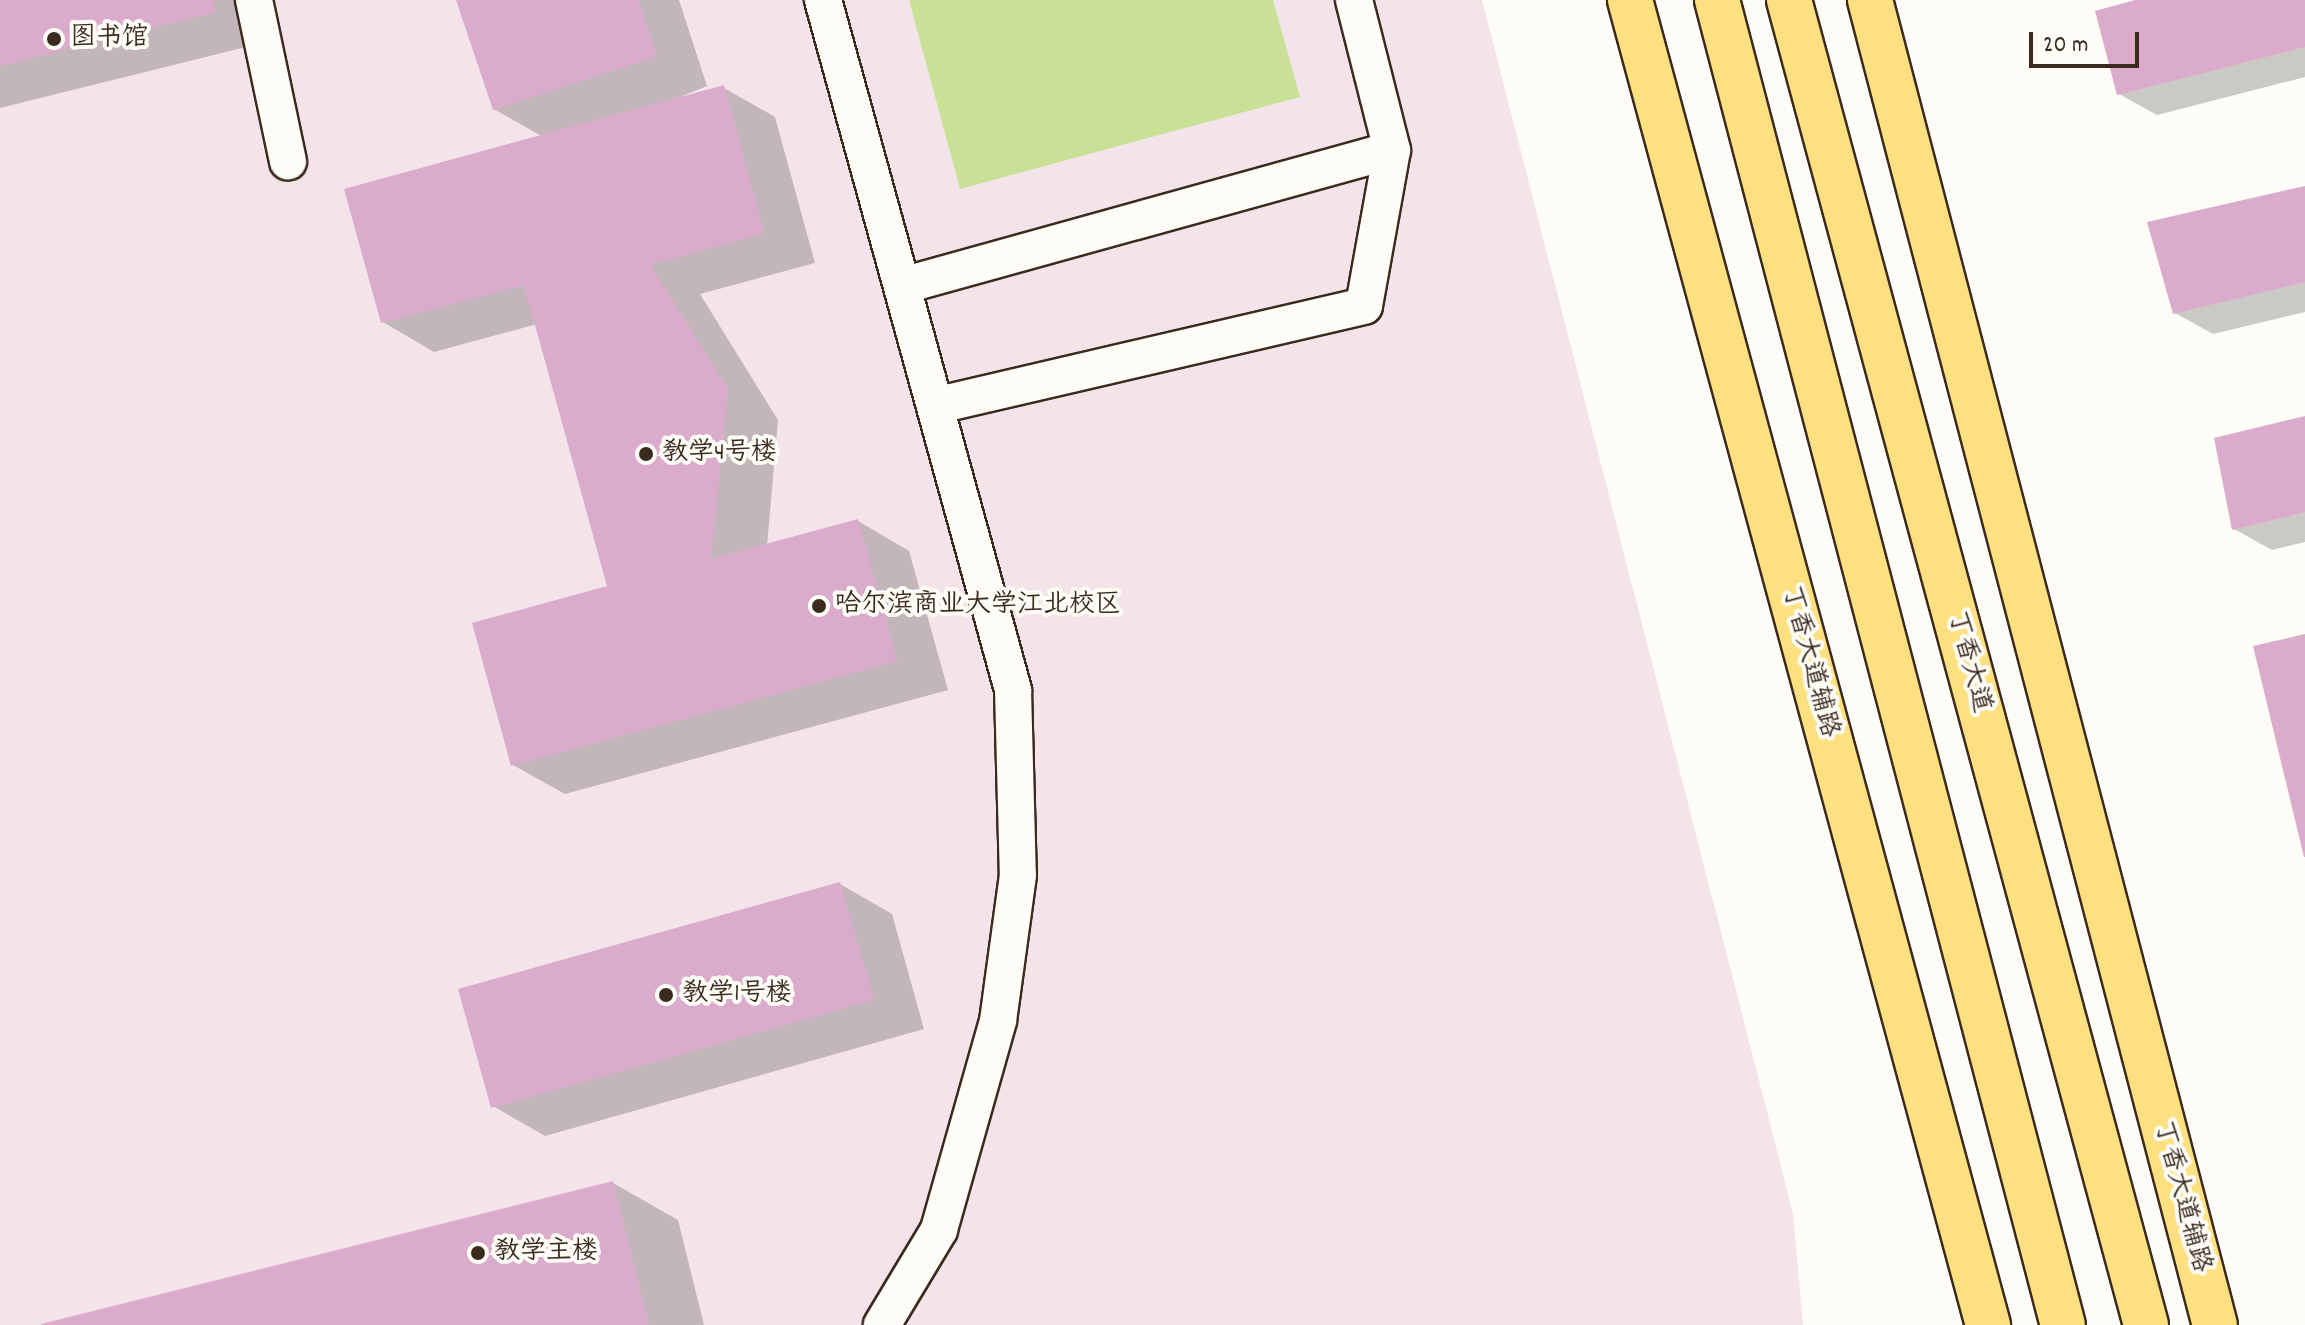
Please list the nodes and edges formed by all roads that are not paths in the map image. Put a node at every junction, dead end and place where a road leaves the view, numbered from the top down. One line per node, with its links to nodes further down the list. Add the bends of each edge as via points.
1 (254, 0): 9 (lane)
2 (823, 0): 10 (lane)
3 (1354, 0): 8 (lane)
4 (1630, 0): 13 (main road, 丁香大道辅路)
5 (1717, 0): 14 (main road)
6 (1789, 0): 15 (main road, 丁香大道)
7 (1870, 0): 16 (main road, 丁香大道辅路)
8 (1392, 150): 10 (lane); 11 (lane, via 1364,306)
9 (288, 161)
10 (905, 285): 11 (lane)
11 (938, 405): 12 (lane, via 1013,690 1018,875 998,1021 939,1230)
12 (882, 1325)
13 (1988, 1325)
14 (2063, 1325)
15 (2146, 1325)
16 (2215, 1325)

